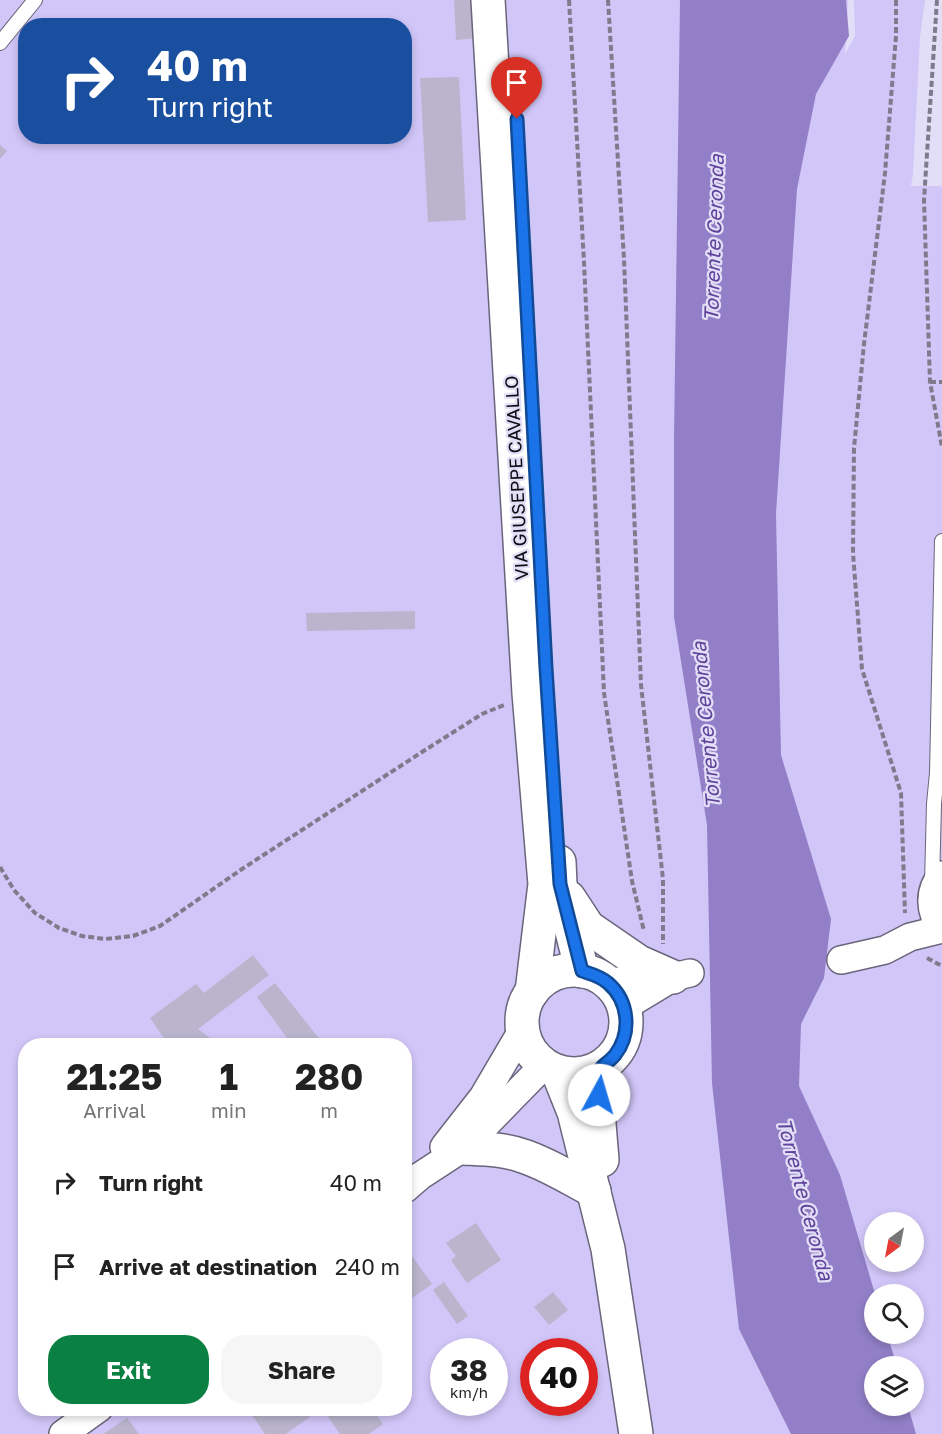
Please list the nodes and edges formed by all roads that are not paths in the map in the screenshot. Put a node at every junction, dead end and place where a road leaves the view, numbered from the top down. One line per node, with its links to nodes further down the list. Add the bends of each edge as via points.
1 (35, 0): 4 (lane)
2 (488, 0): 15 (street, VIA GIUSEPPE CAVALLO, via 529,693 545,884)
3 (511, 0): 10 (street, VIA GIUSEPPE CAVALLO)
4 (21, 18)
5 (18, 21): 6 (lane)
6 (0, 44)
7 (942, 541): 8 (lane)
8 (934, 804): 9 (lane); 11 (lane)
9 (942, 819)
10 (560, 884): 13 (street, via 588,927 639,962); 14 (street, VIA GIUSEPPE CAVALLO)
11 (938, 907): 12 (street, via 910,937 885,950)
12 (841, 960)
13 (681, 975): 14 (street)
14 (604, 987): 15 (street, via 568,970 542,981); 17 (street, via 626,1025 623,1042)
15 (532, 992): 16 (street, via 522,1016)
16 (523, 1029): 18 (street, via 534,1055); 20 (street, via 483,1097)
17 (601, 1068): 18 (street, via 573,1075); 22 (street, via 598,1112)
18 (551, 1069): 19 (street); 21 (street, via 574,1112)
19 (464, 1148): 20 (street); 21 (street, via 522,1155)
20 (413, 1182)
21 (594, 1191): 22 (street)
22 (608, 1249): 25 (street)
23 (88, 1416): 24 (street)
24 (63, 1434)
25 (636, 1434)

